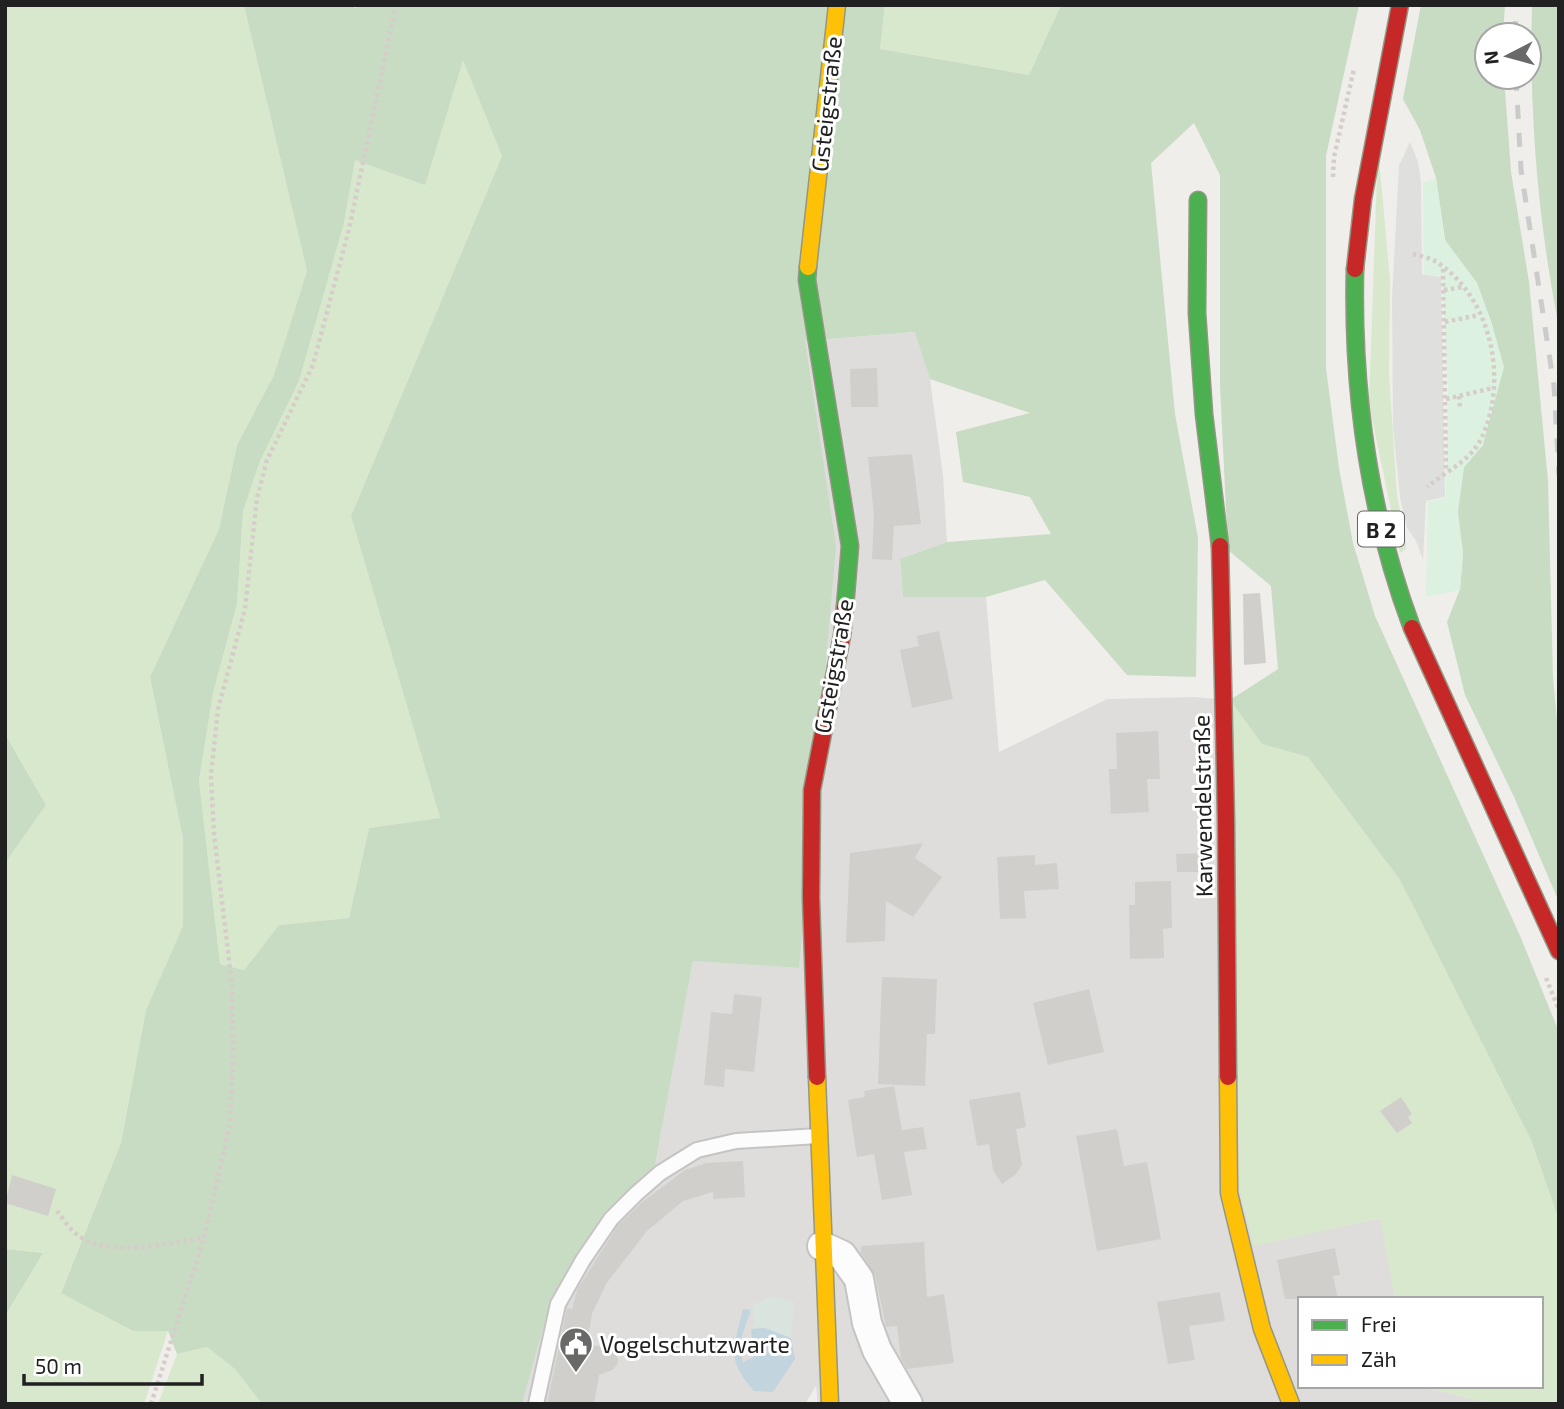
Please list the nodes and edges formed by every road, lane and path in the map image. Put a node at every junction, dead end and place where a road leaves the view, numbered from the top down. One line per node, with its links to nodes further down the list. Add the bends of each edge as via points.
1 (396, 5): 20 (path, via 349,229 313,365 267,460 257,498 245,608 218,709 211,775 232,985 233,1058 229,1124)
2 (837, 5): 18 (street, Gsteigstraße, via 807,280 850,546 842,636 812,790)
3 (1400, 5): 17 (street, B 2, via 1368,158 1355,267 1357,379 1365,446 1377,515 1412,628)
4 (1198, 200): 26 (street, Karwendelstraße, via 1197,313 1220,549 1229,1192 1262,1329)
5 (1413, 254): 6 (path)
6 (1443, 268): 7 (path); 8 (path)
7 (1463, 286): 8 (path); 9 (path)
8 (1444, 290): 10 (path)
9 (1479, 315): 10 (path); 11 (path, via 1493,354)
10 (1445, 322): 13 (path)
11 (1493, 388): 12 (path); 15 (path, via 1482,438)
12 (1458, 396): 13 (path); 14 (path)
13 (1446, 399): 15 (path)
14 (1460, 407)
15 (1446, 471): 16 (path)
16 (1427, 487)
17 (1559, 951)
18 (818, 1136): 21 (street, Gsteigstraße); 23 (lane, via 736,1141 696,1150 636,1194 611,1219 558,1304)
19 (57, 1210): 20 (path, via 75,1233 98,1246 125,1248)
20 (204, 1238): 22 (path)
21 (821, 1246): 24 (street, Gsteigstraße); 25 (street, via 842,1255 859,1279 877,1350)
22 (151, 1404)
23 (536, 1404)
24 (831, 1404)
25 (908, 1404)
26 (1291, 1404)

